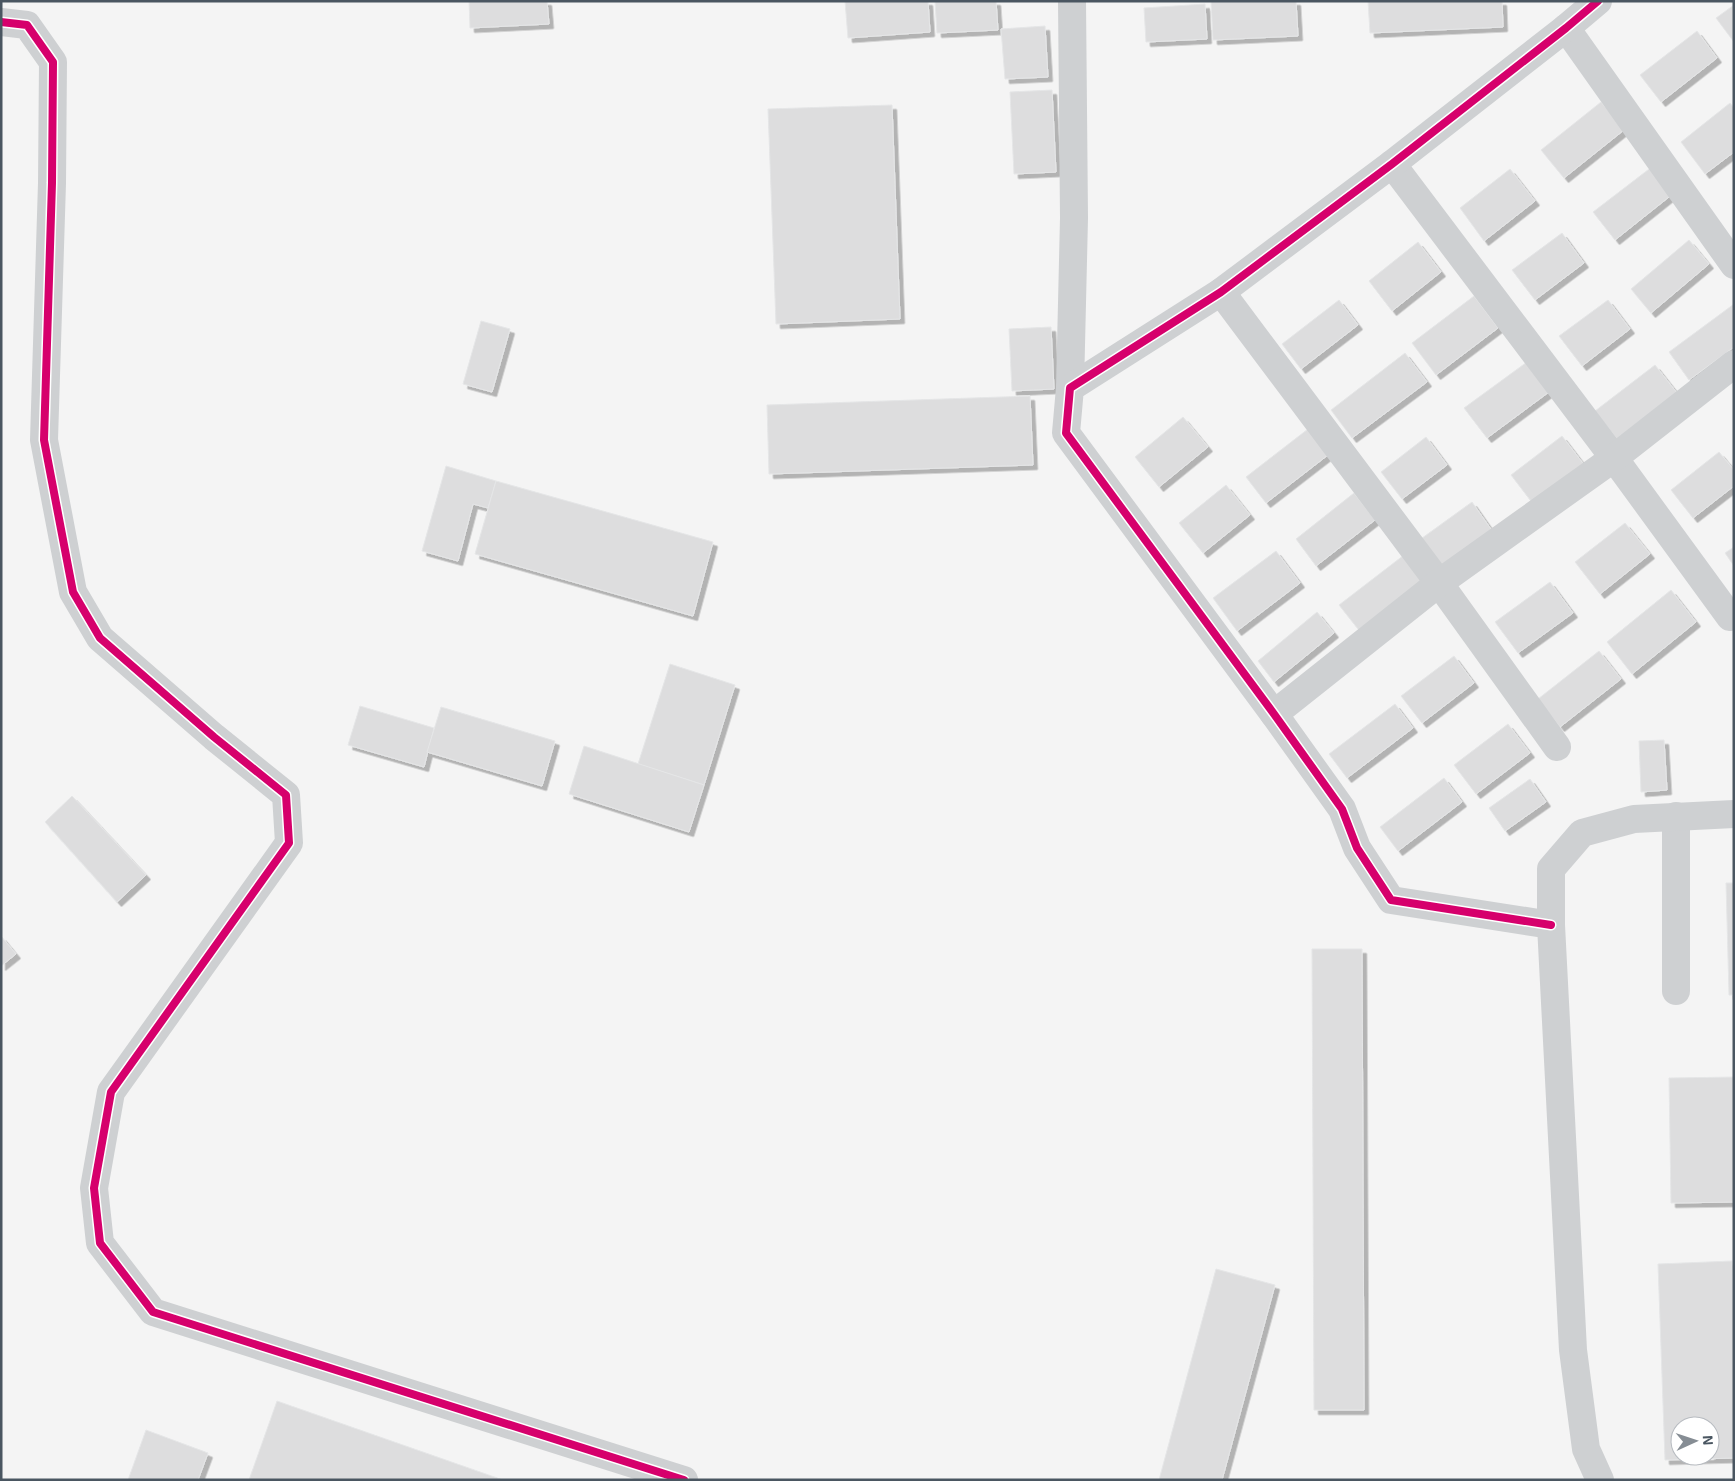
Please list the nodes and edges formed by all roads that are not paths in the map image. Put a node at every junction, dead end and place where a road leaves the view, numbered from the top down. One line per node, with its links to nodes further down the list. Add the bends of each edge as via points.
1 (1072, 1): 9 (street, via 1074,218)
2 (1598, 1): 4 (street)
3 (1, 22): 19 (street, via 27,24 52,62 52,183 44,440 73,592 100,638 286,795 289,843 111,1092 94,1188 100,1242 153,1312)
4 (1566, 28): 5 (street); 6 (street)
5 (1392, 164): 7 (street); 10 (street)
6 (1734, 265)
7 (1221, 292): 9 (street); 11 (street)
8 (1734, 364): 10 (street)
9 (1070, 388): 13 (street, via 1066,433)
10 (1614, 458): 11 (street); 12 (street)
11 (1439, 583): 13 (street); 14 (street)
12 (1730, 617)
13 (1274, 714): 17 (street, via 1342,809 1357,848 1391,900)
14 (1557, 747)
15 (1734, 814): 16 (street)
16 (1676, 816): 17 (street, via 1634,819 1582,834 1551,869); 18 (street)
17 (1551, 924): 20 (street, via 1573,1350 1586,1449)
18 (1676, 991)
19 (684, 1480)
20 (1600, 1480)

